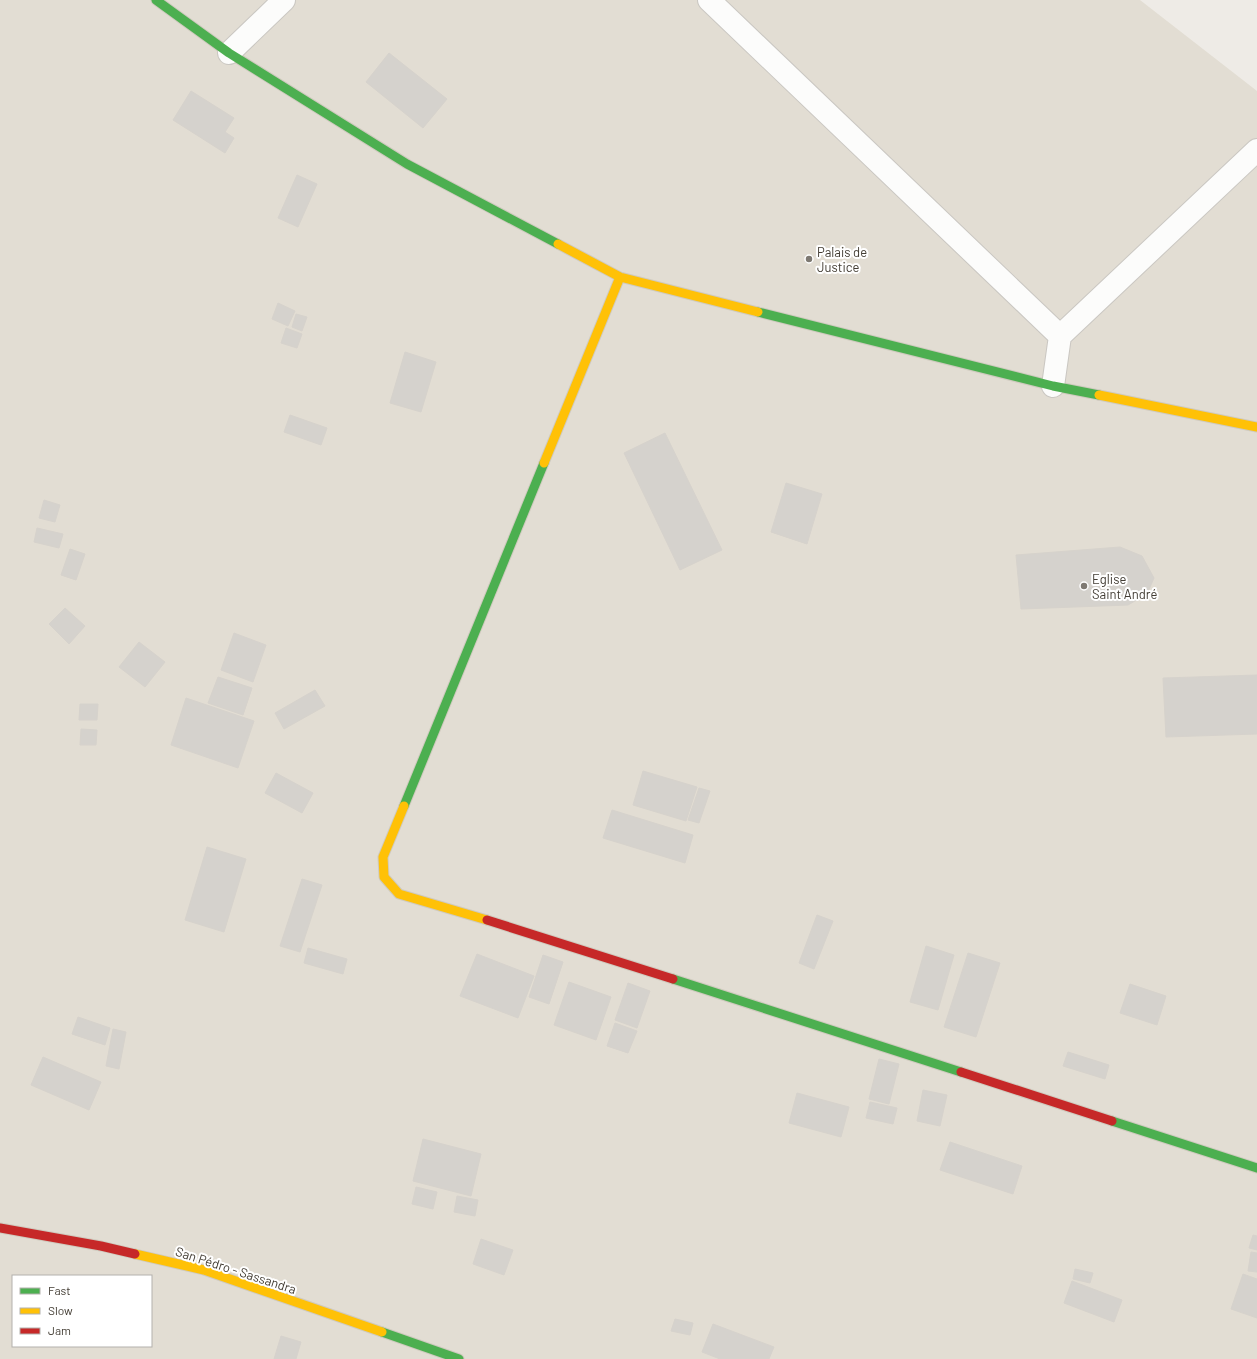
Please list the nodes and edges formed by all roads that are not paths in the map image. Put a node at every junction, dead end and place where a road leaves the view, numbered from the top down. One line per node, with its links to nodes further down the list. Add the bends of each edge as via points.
1 (156, 0): 4 (street)
2 (284, 0): 4 (street)
3 (713, 1): 7 (street)
4 (229, 53): 6 (street, via 407,164)
5 (1257, 150): 7 (street)
6 (620, 277): 8 (street); 10 (street, via 383,857 384,877 399,894 526,931)
7 (1060, 336): 8 (street)
8 (1053, 386): 9 (street)
9 (1257, 427)
10 (1257, 1168)
11 (0, 1228): 12 (street, San Pédro - Sassandra, via 101,1246 204,1270)
12 (459, 1359)

